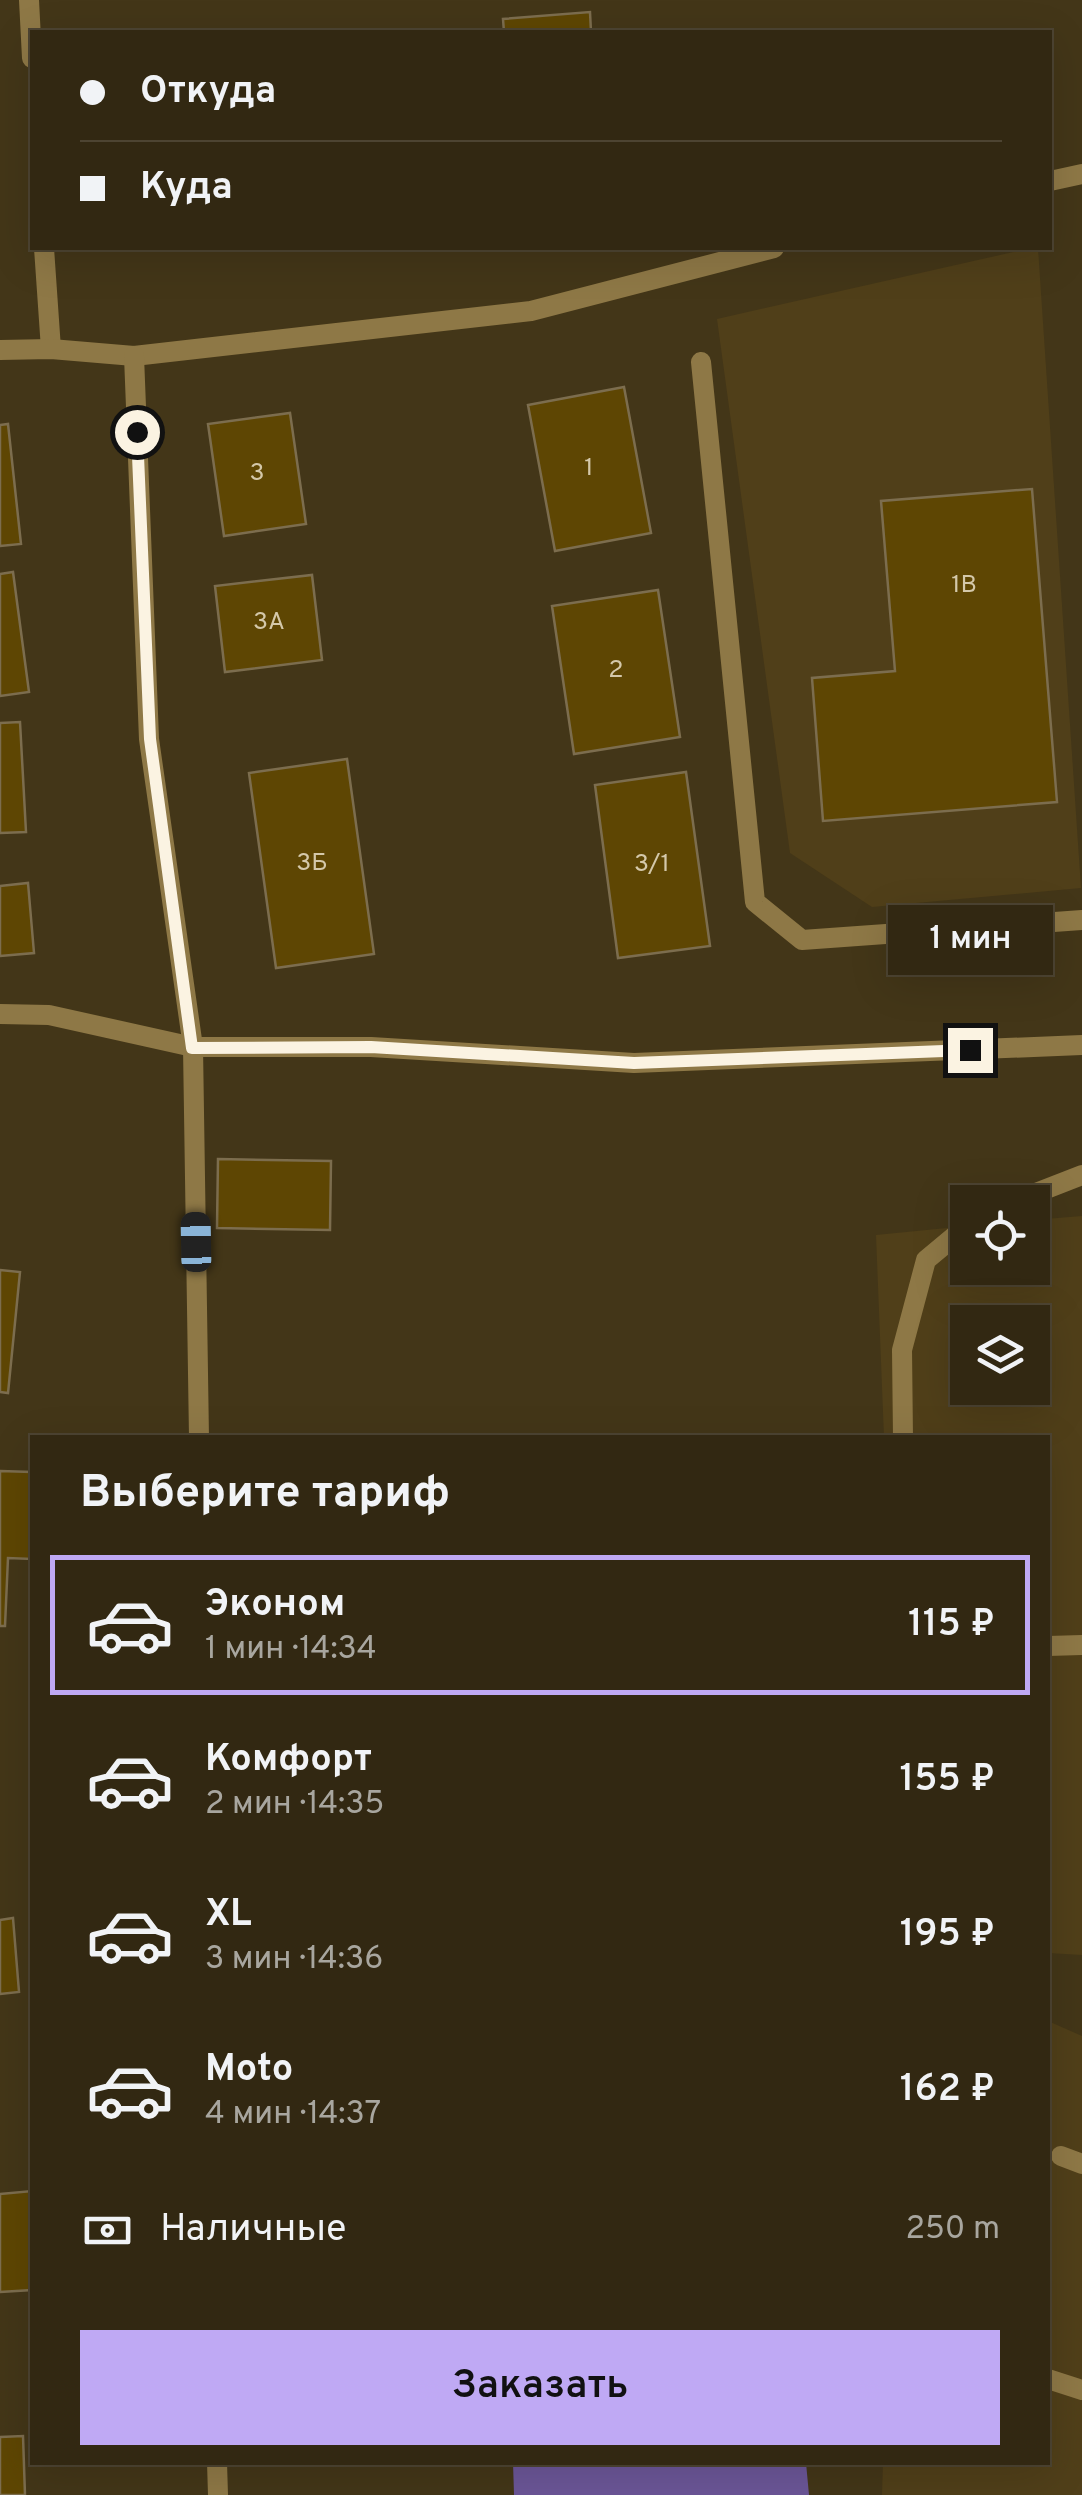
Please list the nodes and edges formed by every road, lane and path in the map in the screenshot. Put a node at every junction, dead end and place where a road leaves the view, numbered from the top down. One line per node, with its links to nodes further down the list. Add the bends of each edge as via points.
1 (29, 0): 2 (street)
2 (31, 30)
3 (1082, 174): 4 (street)
4 (1052, 181)
5 (44, 250): 7 (street)
6 (766, 250): 9 (street, via 531,311)
7 (51, 349): 8 (street); 9 (street)
8 (0, 350)
9 (134, 356): 14 (street, via 150,739)
10 (701, 362): 11 (street, via 755,902 802,940)
11 (1082, 920)
12 (0, 1014): 14 (street, via 49,1015)
13 (1082, 1045): 14 (street, via 634,1063 371,1047)
14 (192, 1048): 18 (street)
15 (1082, 1175): 16 (street)
16 (1050, 1188)
17 (950, 1240): 19 (street, via 926,1260 902,1350)
18 (199, 1435)
19 (903, 1435)
20 (1050, 1646): 21 (street)
21 (1082, 1646)
22 (1061, 2156): 23 (street)
23 (1082, 2164)
24 (1050, 2381): 25 (street)
25 (1082, 2390)
26 (217, 2465): 27 (street)
27 (218, 2495)

